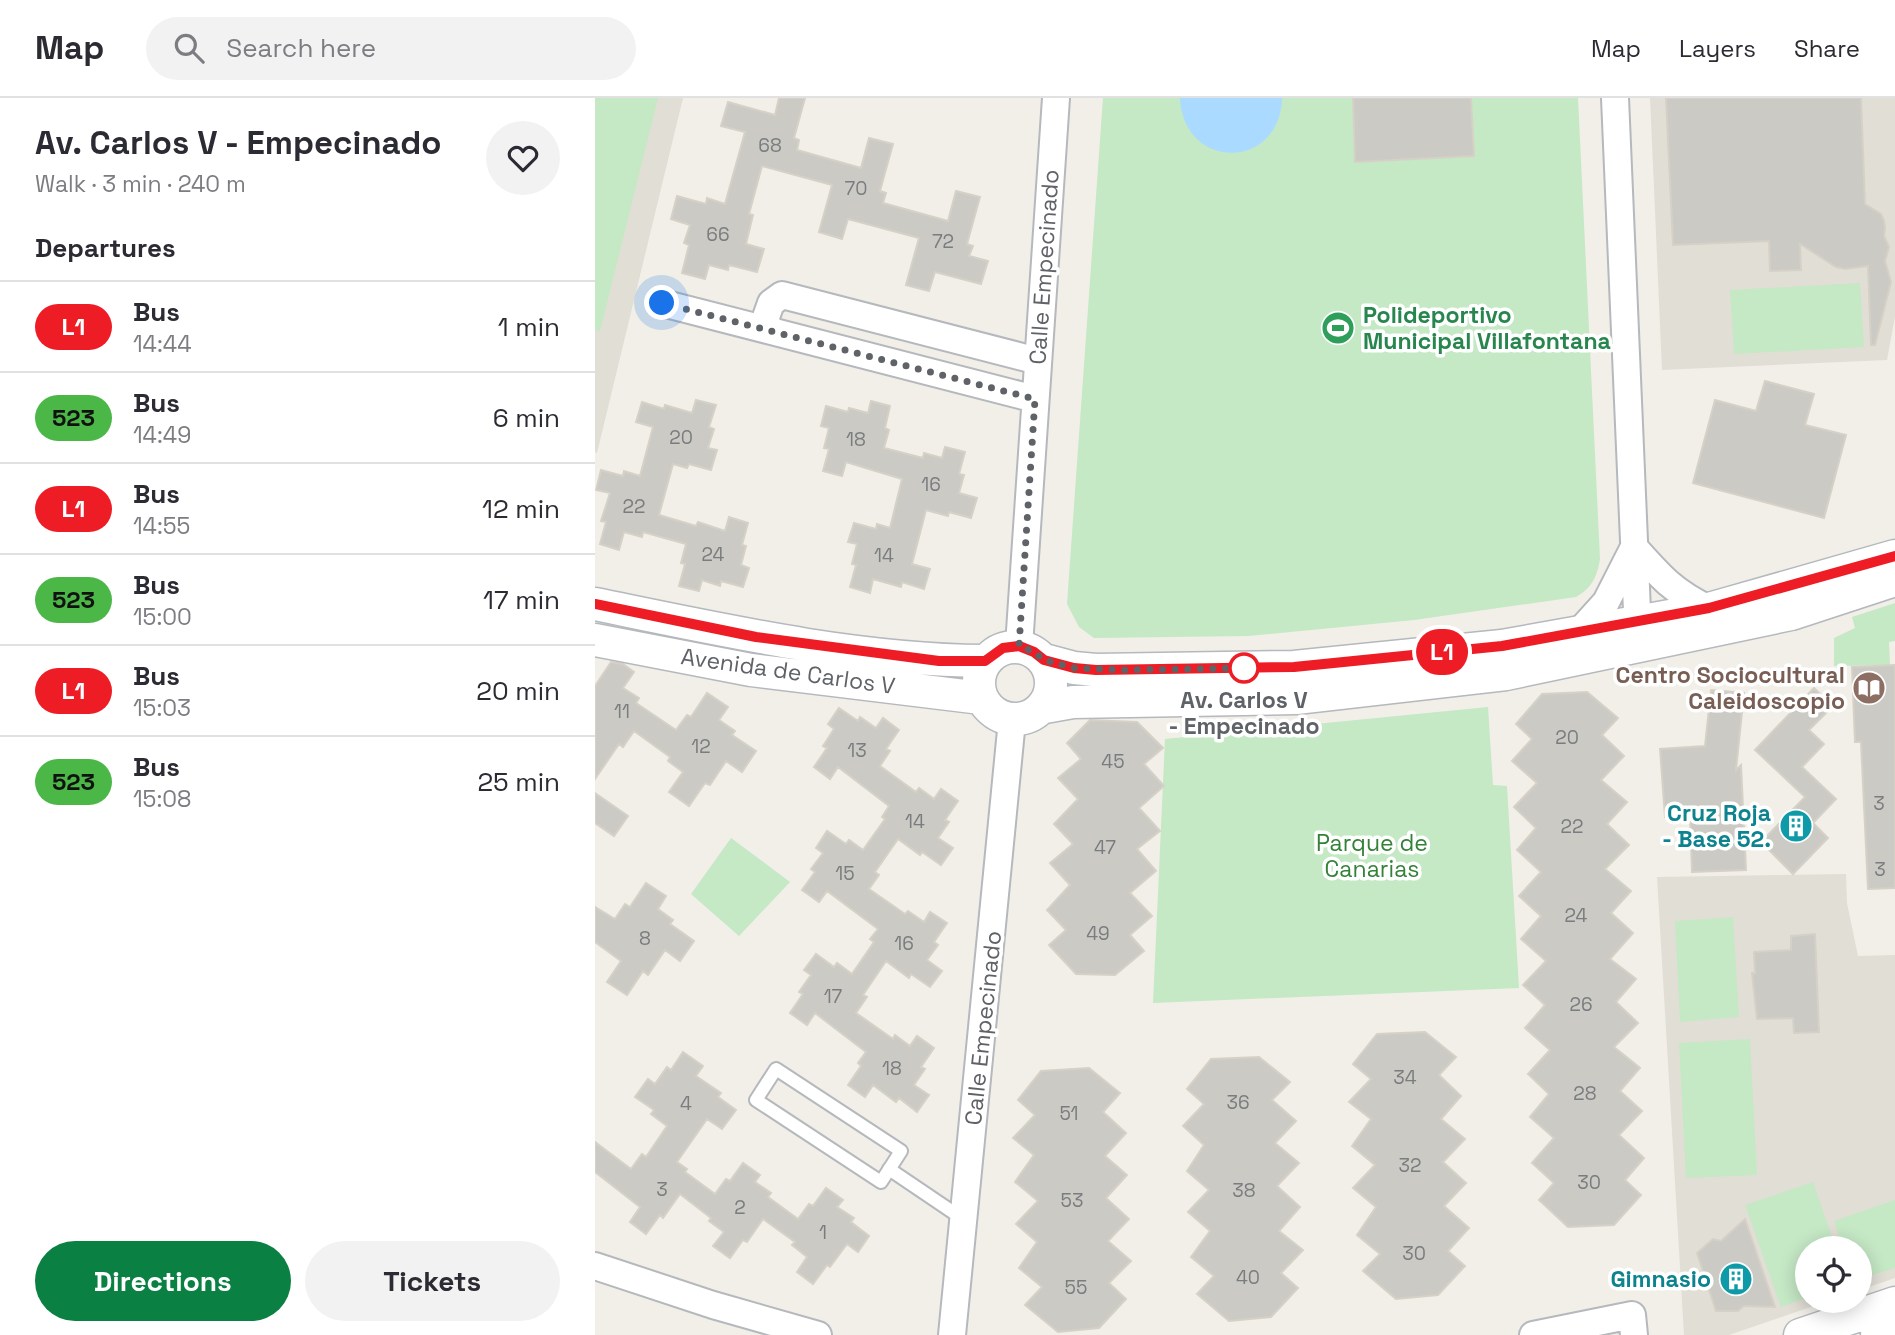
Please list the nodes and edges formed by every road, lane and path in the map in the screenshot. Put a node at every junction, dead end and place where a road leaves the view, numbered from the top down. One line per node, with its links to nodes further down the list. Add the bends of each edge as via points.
1 (1056, 98): 5 (street, Calle Empecinado)
2 (1615, 98): 7 (street)
3 (662, 303): 4 (street)
4 (772, 331): 5 (street, via 765,320 771,303 782,295); 6 (street)
5 (1038, 361): 6 (street, Calle Empecinado)
6 (1035, 399): 15 (street, Calle Empecinado)
7 (1634, 547): 11 (street, via 1669,586); 12 (street, via 1607,602); 13 (street)
8 (1895, 556): 11 (street)
9 (1895, 580): 13 (street, via 1791,614)
10 (595, 604): 16 (street, Avenida de Carlos V, via 756,637 939,661)
11 (1709, 608): 13 (street)
12 (1578, 634): 13 (street); 15 (street, via 1294,667 1096,670 1074,668)
13 (1640, 634): 18 (street, via 1506,674 1296,698)
14 (595, 640): 17 (street, Avenida de Carlos V, via 751,670)
15 (1031, 653): 16 (street, via 1003,648); 18 (street, via 1051,675)
16 (985, 661): 17 (street, via 978,679)
17 (981, 698): 19 (street, via 996,715)
18 (1045, 706): 19 (street, via 1025,719)
19 (1012, 720): 21 (street, Calle Empecinado)
20 (890, 1169): 20 (lane, via 901,1151 776,1069 756,1100 881,1182); 21 (lane)
21 (964, 1219): 26 (street, Calle Empecinado)
22 (595, 1266): 25 (street)
23 (1895, 1303): 29 (street)
24 (1895, 1329): 30 (street)
25 (818, 1335)
26 (952, 1335)
27 (1533, 1335): 28 (street, via 1632,1315)
28 (1635, 1335)
29 (1800, 1335)
30 (1877, 1335)

